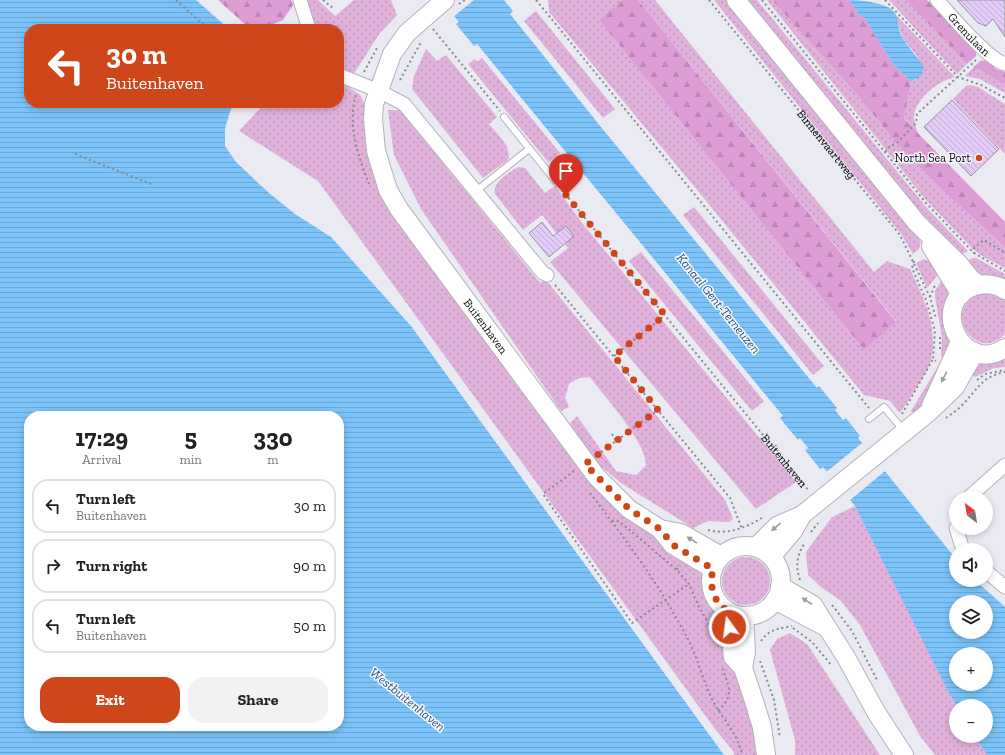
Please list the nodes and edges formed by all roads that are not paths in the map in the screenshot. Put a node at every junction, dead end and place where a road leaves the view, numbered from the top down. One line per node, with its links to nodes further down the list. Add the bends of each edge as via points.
1 (300, 0): 5 (street)
2 (736, 0): 13 (main road, Binnenvaartweg)
3 (937, 0): 6 (street, Grenulaan, via 986,51)
4 (443, 2): 8 (main road, Buitenhaven, via 421,19 398,45 386,68)
5 (307, 24)
6 (1005, 64)
7 (344, 77): 8 (street)
8 (386, 95): 12 (street, via 404,104); 29 (main road, Buitenhaven, via 374,104 374,134 376,151 388,190 399,210 557,422 585,464 629,509 660,529 673,545)
9 (504, 117): 10 (lane)
10 (529, 149): 11 (lane); 12 (lane)
11 (556, 183)
12 (476, 191): 14 (street)
13 (917, 223): 15 (main road, Binnenvaartweg); 17 (main road, Binnenvaartweg)
14 (547, 275)
15 (979, 285): 16 (main road, via 991,284); 17 (main road)
16 (1005, 290)
17 (961, 295): 18 (main road, via 952,313 954,333)
18 (960, 342): 20 (main road); 21 (main road, one-way to 21)
19 (1004, 350): 20 (main road, via 984,354)
20 (975, 352): 21 (main road, via 970,378 956,387)
21 (929, 412): 23 (main road)
22 (869, 419): 23 (lane, via 884,407)
23 (900, 427): 26 (main road, via 874,457)
24 (1005, 465): 25 (street)
25 (976, 491)
26 (802, 515): 27 (main road, one-way to 27, via 777,526); 28 (main road, via 793,531)
27 (756, 547): 28 (main road); 29 (main road, via 734,548)
28 (771, 557): 32 (main road, via 779,570)
29 (717, 563): 33 (main road, via 711,584 712,592 720,605)
30 (993, 577): 31 (street)
31 (1005, 587)
32 (777, 593): 33 (main road, via 763,611); 34 (main road, via 796,620); 34 (main road, one-way to 32, via 813,605)
33 (736, 614): 35 (main road, via 733,657 742,668 762,726)
34 (824, 626): 36 (main road, via 839,646 876,712)
35 (766, 755)
36 (904, 755)

